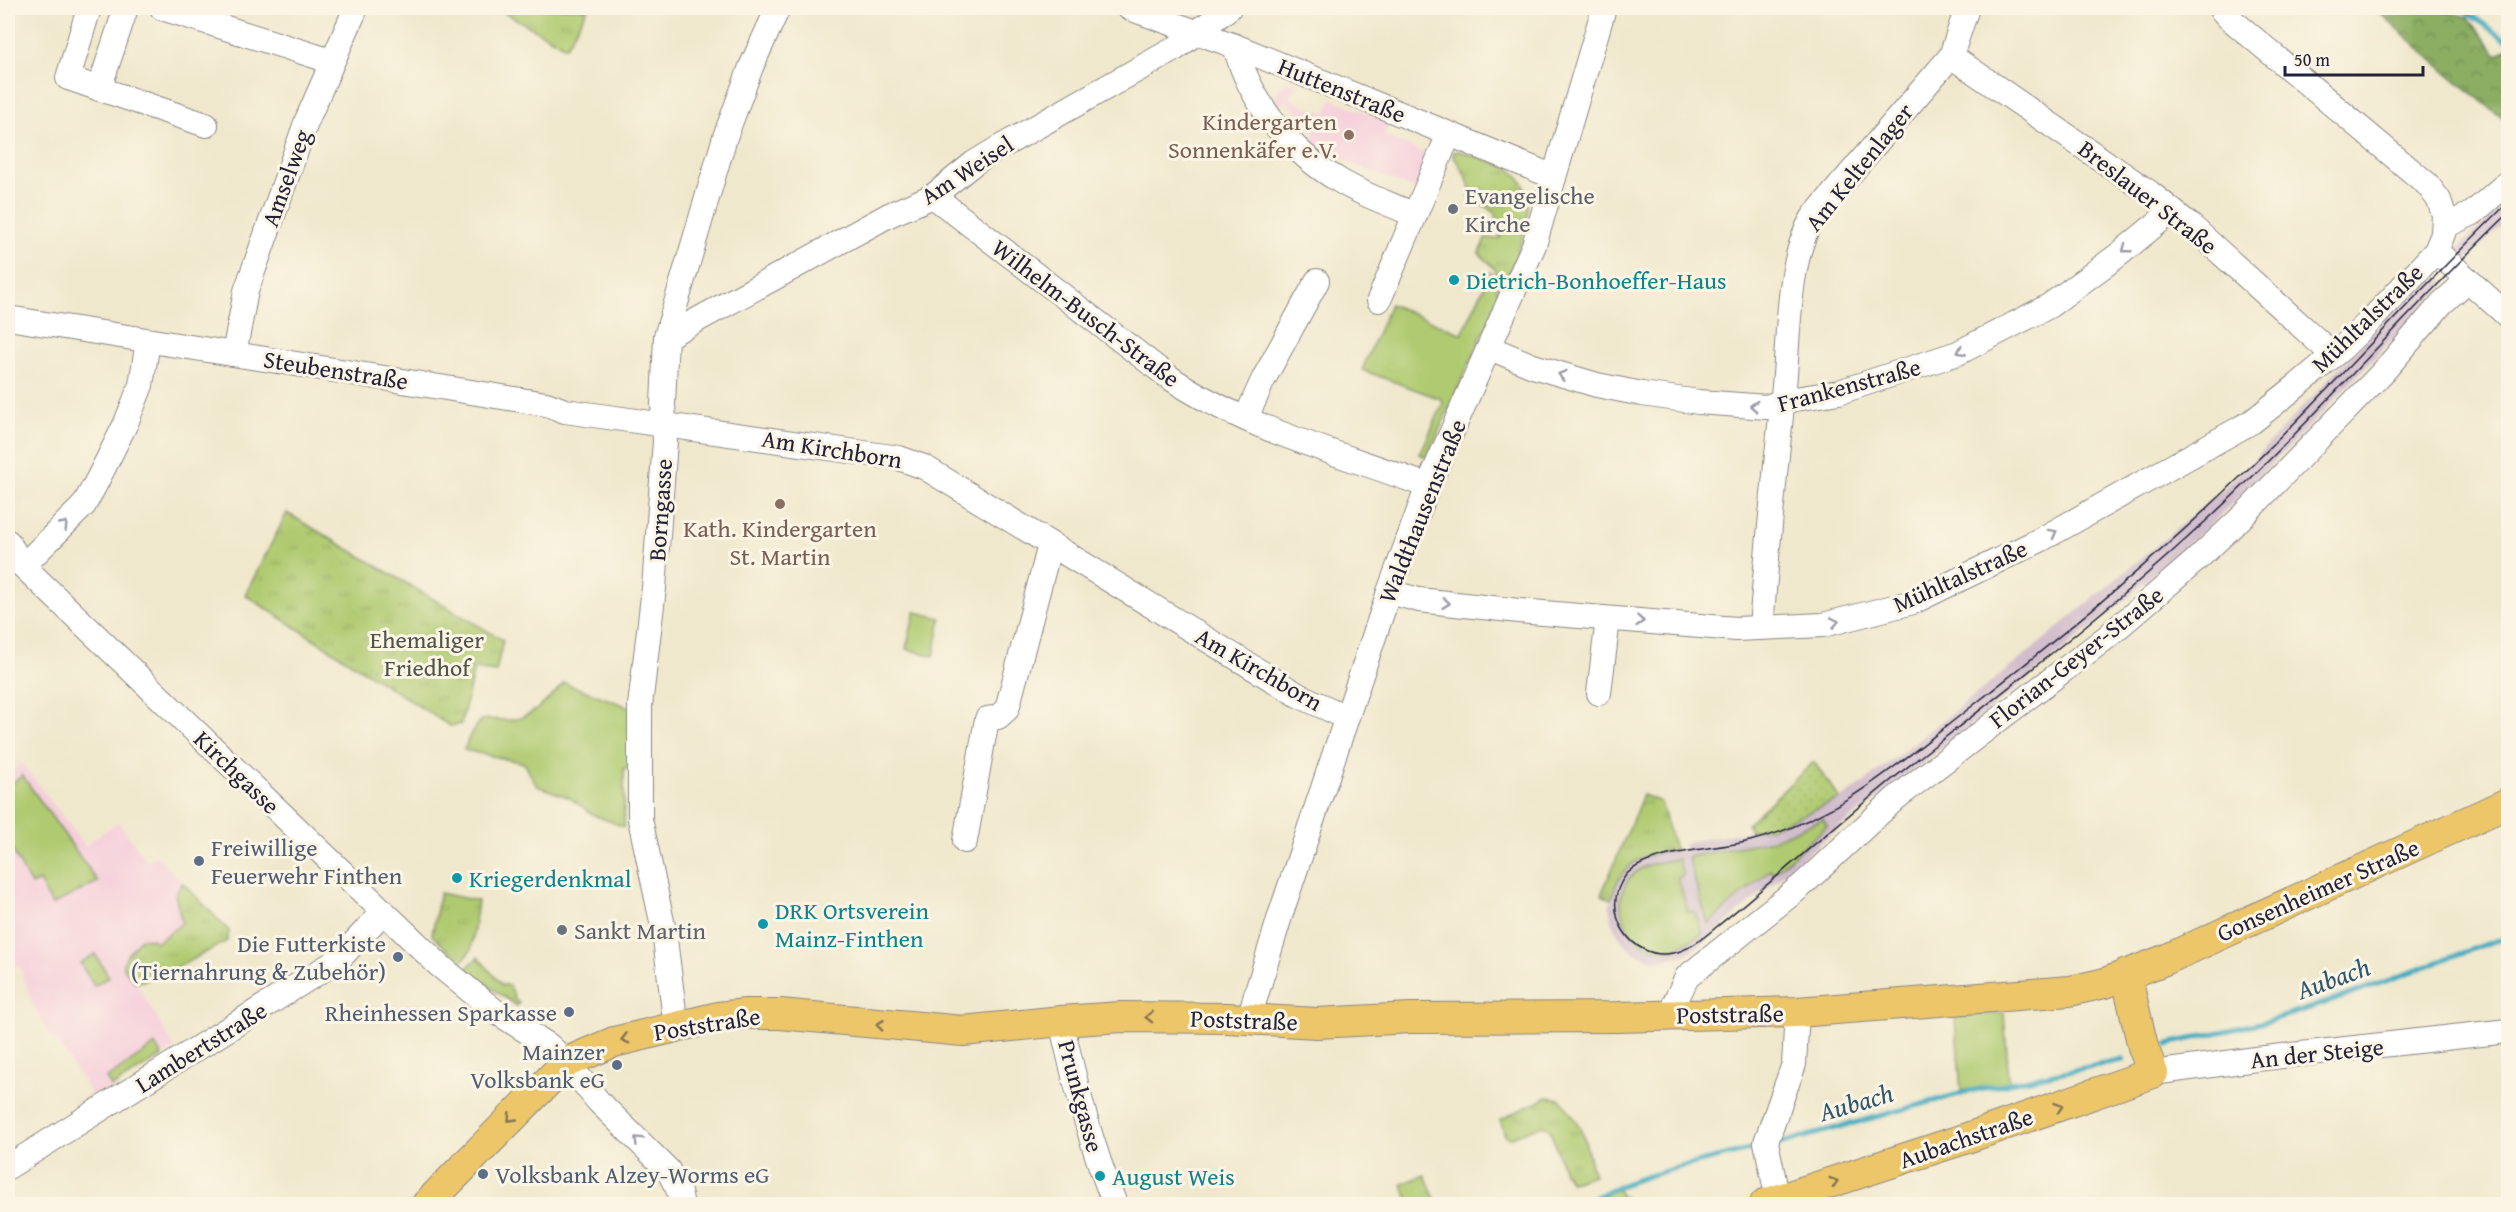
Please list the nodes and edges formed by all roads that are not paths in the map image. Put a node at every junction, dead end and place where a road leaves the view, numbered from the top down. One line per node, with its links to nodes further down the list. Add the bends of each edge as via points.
1 (89, 8): 15 (street, via 68,78)
2 (126, 8): 15 (street)
3 (162, 8): 14 (street)
4 (356, 8): 14 (street, Amselweg)
5 (778, 8): 30 (street, Borngasse, via 725,137)
6 (1129, 8): 11 (street, Huttenstraße)
7 (1230, 8): 11 (street, Am Weisel)
8 (1604, 8): 18 (street, Waldthausenstraße)
9 (1967, 8): 13 (street, Am Keltenlager)
10 (2220, 8): 23 (street, via 2427,184 2439,200)
11 (1198, 32): 12 (street, Huttenstraße); 20 (street, Am Weisel, via 997,149)
12 (1235, 46): 17 (street, Huttenstraße); 22 (street, Huttenstraße, via 1246,78 1265,110 1300,153 1341,182)
13 (1951, 56): 21 (street, Breslauer Straße); 35 (street, Am Keltenlager, via 1807,228 1799,251)
14 (331, 61): 33 (street, Amselweg, via 246,291)
15 (99, 89): 16 (street)
16 (206, 125)
17 (1449, 134): 18 (street, Huttenstraße); 22 (street)
18 (1554, 177): 32 (street, Waldthausenstraße, via 1534,245)
19 (2508, 182): 23 (street, via 2473,213)
20 (933, 196): 30 (street, Am Weisel, via 890,215); 36 (street, Wilhelm-Busch-Straße, via 1166,375)
21 (2172, 212): 34 (street, Breslauer Straße); 35 (street, Frankenstraße, one-way to 35, via 2049,306 1958,353 1839,392)
22 (1415, 215): 27 (street)
23 (2445, 226): 24 (street)
24 (2436, 251): 25 (street); 34 (street, Mühltalstraße, via 2372,319)
25 (2468, 280): 28 (street); 52 (street, Florian-Geyer-Straße, via 2442,303 2383,372 2194,562 2107,636 1896,798 1800,887 1687,977)
26 (1317, 281): 36 (street)
27 (1379, 300)
28 (2508, 316)
29 (8, 318): 31 (street, Steubenstraße)
30 (666, 337): 37 (street, Borngasse)
31 (148, 340): 33 (street, Steubenstraße); 41 (street, one-way to 31, via 84,505 141,385)
32 (1490, 348): 35 (street, Frankenstraße, one-way to 32, via 1767,407 1642,394 1564,376); 38 (street, Waldthausenstraße)
33 (234, 354): 37 (street, Steubenstraße)
34 (2332, 354): 44 (street, Mühltalstraße, one-way to 34, via 1823,625 1923,597 2042,539 2253,421)
35 (1783, 401): 44 (street, Am Keltenlager)
36 (1246, 418): 38 (street, Wilhelm-Busch-Straße)
37 (663, 424): 40 (street, Am Kirchborn, via 912,462); 55 (street, Borngasse, via 654,588 640,706 640,819 664,931)
38 (1428, 486): 42 (street, Waldthausenstraße)
39 (8, 542): 41 (street, Kirchgasse)
40 (1050, 545): 46 (street, Am Kirchborn, via 1298,695); 48 (street, via 1007,709 998,717 987,719)
41 (15, 565): 49 (street, Kirchgasse)
42 (1389, 592): 43 (street, Mühltalstraße, one-way to 43, via 1419,600); 46 (street, Waldthausenstraße)
43 (1608, 619): 44 (street, Mühltalstraße, one-way to 44); 45 (street)
44 (1761, 628)
45 (1599, 693)
46 (1346, 717): 53 (street, Waldthausenstraße)
47 (2508, 803): 50 (main road, Gonsenheimer Straße, via 2224,933)
48 (965, 841)
49 (383, 912): 58 (street, Kirchgasse, via 467,989); 59 (street, Lambertstraße, via 338,960)
50 (2115, 978): 51 (main road, Poststraße, via 2070,991); 57 (main road)
51 (1797, 1012): 52 (main road, Poststraße); 60 (street, Aubachstraße, via 1794,1064 1766,1142)
52 (1669, 1015): 53 (main road, Poststraße, via 1317,1023)
53 (1250, 1018): 54 (main road, Poststraße, one-way to 54)
54 (1061, 1021): 55 (main road, Poststraße, one-way to 55, via 963,1031 746,1014); 63 (street, Prunkgasse, via 1076,1083)
55 (676, 1027): 58 (main road, Poststraße, one-way to 58, via 614,1042)
56 (2508, 1031): 57 (street, An der Steige, via 2261,1058)
57 (2148, 1060): 60 (main road, Aubachstraße, one-way to 57, via 1964,1139)
58 (567, 1062): 61 (main road, Poststraße, one-way to 61); 62 (street, Kirchgasse, one-way to 58, via 668,1170 598,1101)
59 (8, 1167)
60 (1772, 1202)
61 (427, 1204)
62 (682, 1204)
63 (1115, 1204)

